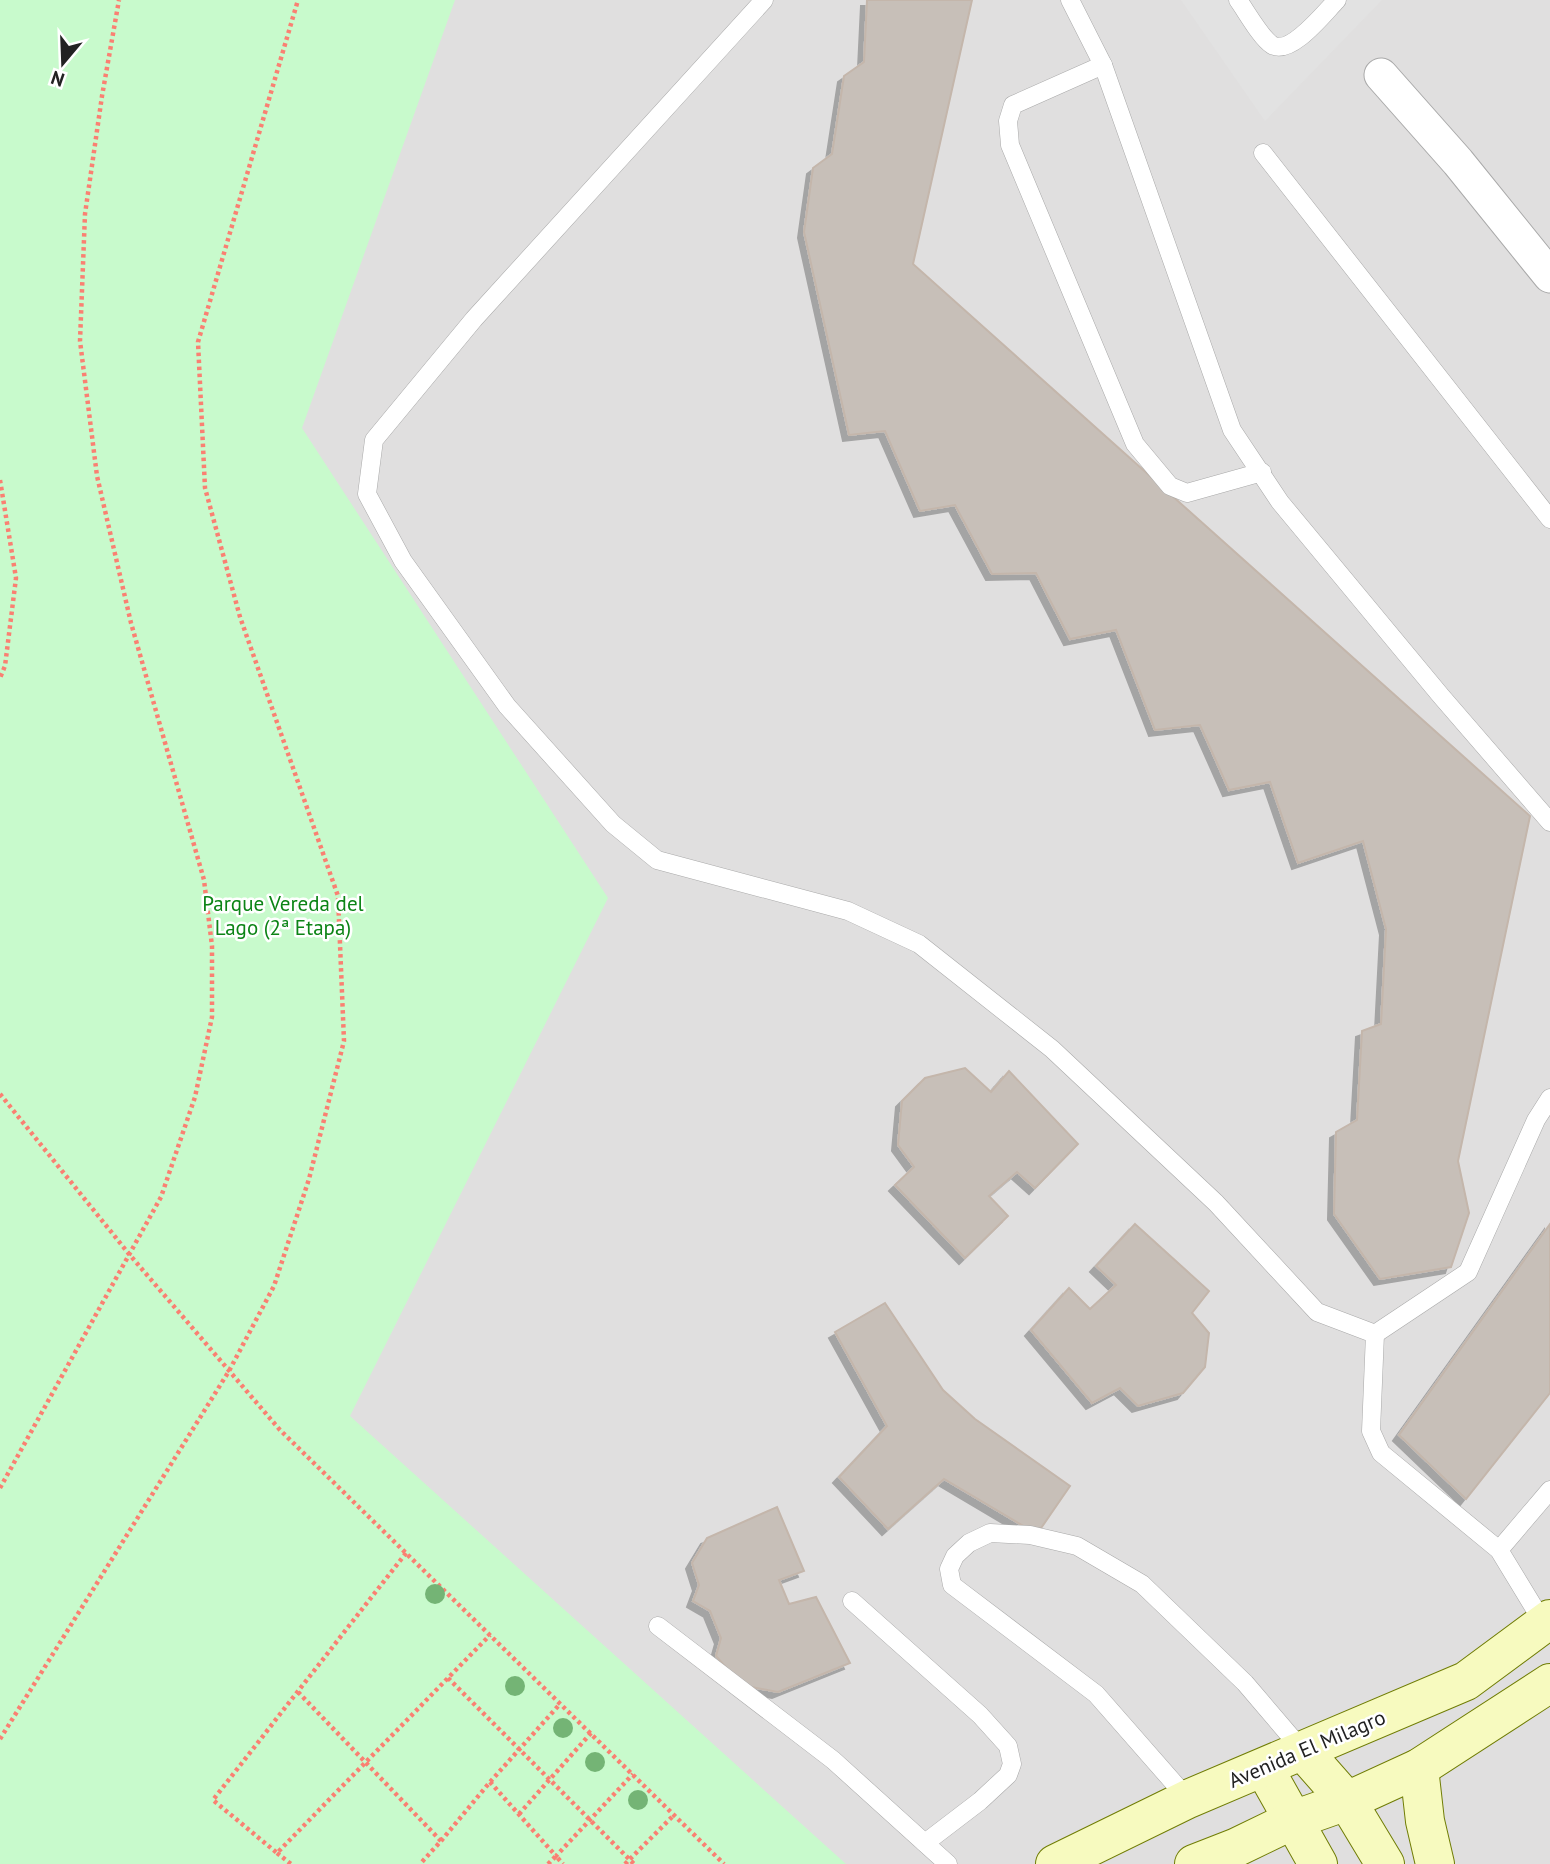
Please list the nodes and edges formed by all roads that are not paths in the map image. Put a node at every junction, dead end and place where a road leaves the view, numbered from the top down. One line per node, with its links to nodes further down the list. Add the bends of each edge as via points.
1 (764, 0): 13 (lane, via 474,319 374,440 367,494 403,561 507,706 613,824 657,860 848,911 919,944 1052,1049 1216,1203 1317,1312)
2 (1070, 0): 5 (lane)
3 (1238, 0): 4 (lane, via 1269,44 1279,48 1293,44)
4 (1337, 0)
5 (1102, 65): 9 (lane, via 1232,430); 9 (lane, via 1013,105 1008,121 1010,145 1135,444 1170,486 1187,493)
6 (1381, 75): 8 (street)
7 (1264, 153): 10 (lane)
8 (1550, 276)
9 (1262, 472): 11 (lane, via 1280,502)
10 (1550, 519)
11 (1550, 822)
12 (1550, 1098): 13 (lane, via 1468,1272)
13 (1375, 1334): 15 (lane, via 1371,1431 1381,1453)
14 (1550, 1490): 15 (lane)
15 (1499, 1549): 17 (lane)
16 (852, 1601): 26 (lane, via 980,1715 1008,1746 1012,1764 1008,1775)
17 (1547, 1622): 20 (main road, Avenida El Milagro, via 1466,1681)
18 (658, 1626): 26 (lane, via 833,1760)
19 (1550, 1683): 22 (main road)
20 (1303, 1751): 21 (main road, Avenida El Milagro); 23 (lane, via 1245,1683 1142,1584 1077,1546 1030,1535 990,1533 969,1543 949,1569 952,1585 1096,1694); 24 (main road)
21 (1264, 1768): 23 (main road, Avenida El Milagro); 25 (main road)
22 (1419, 1769): 24 (main road); 32 (main road)
23 (1188, 1799): 29 (main road, Avenida El Milagro)
24 (1346, 1801): 25 (main road); 31 (main road)
25 (1293, 1820): 27 (main road); 30 (main road)
26 (925, 1843): 28 (lane)
27 (1210, 1862)
28 (948, 1864)
29 (1055, 1864)
30 (1318, 1864)
31 (1385, 1864)
32 (1435, 1864)

